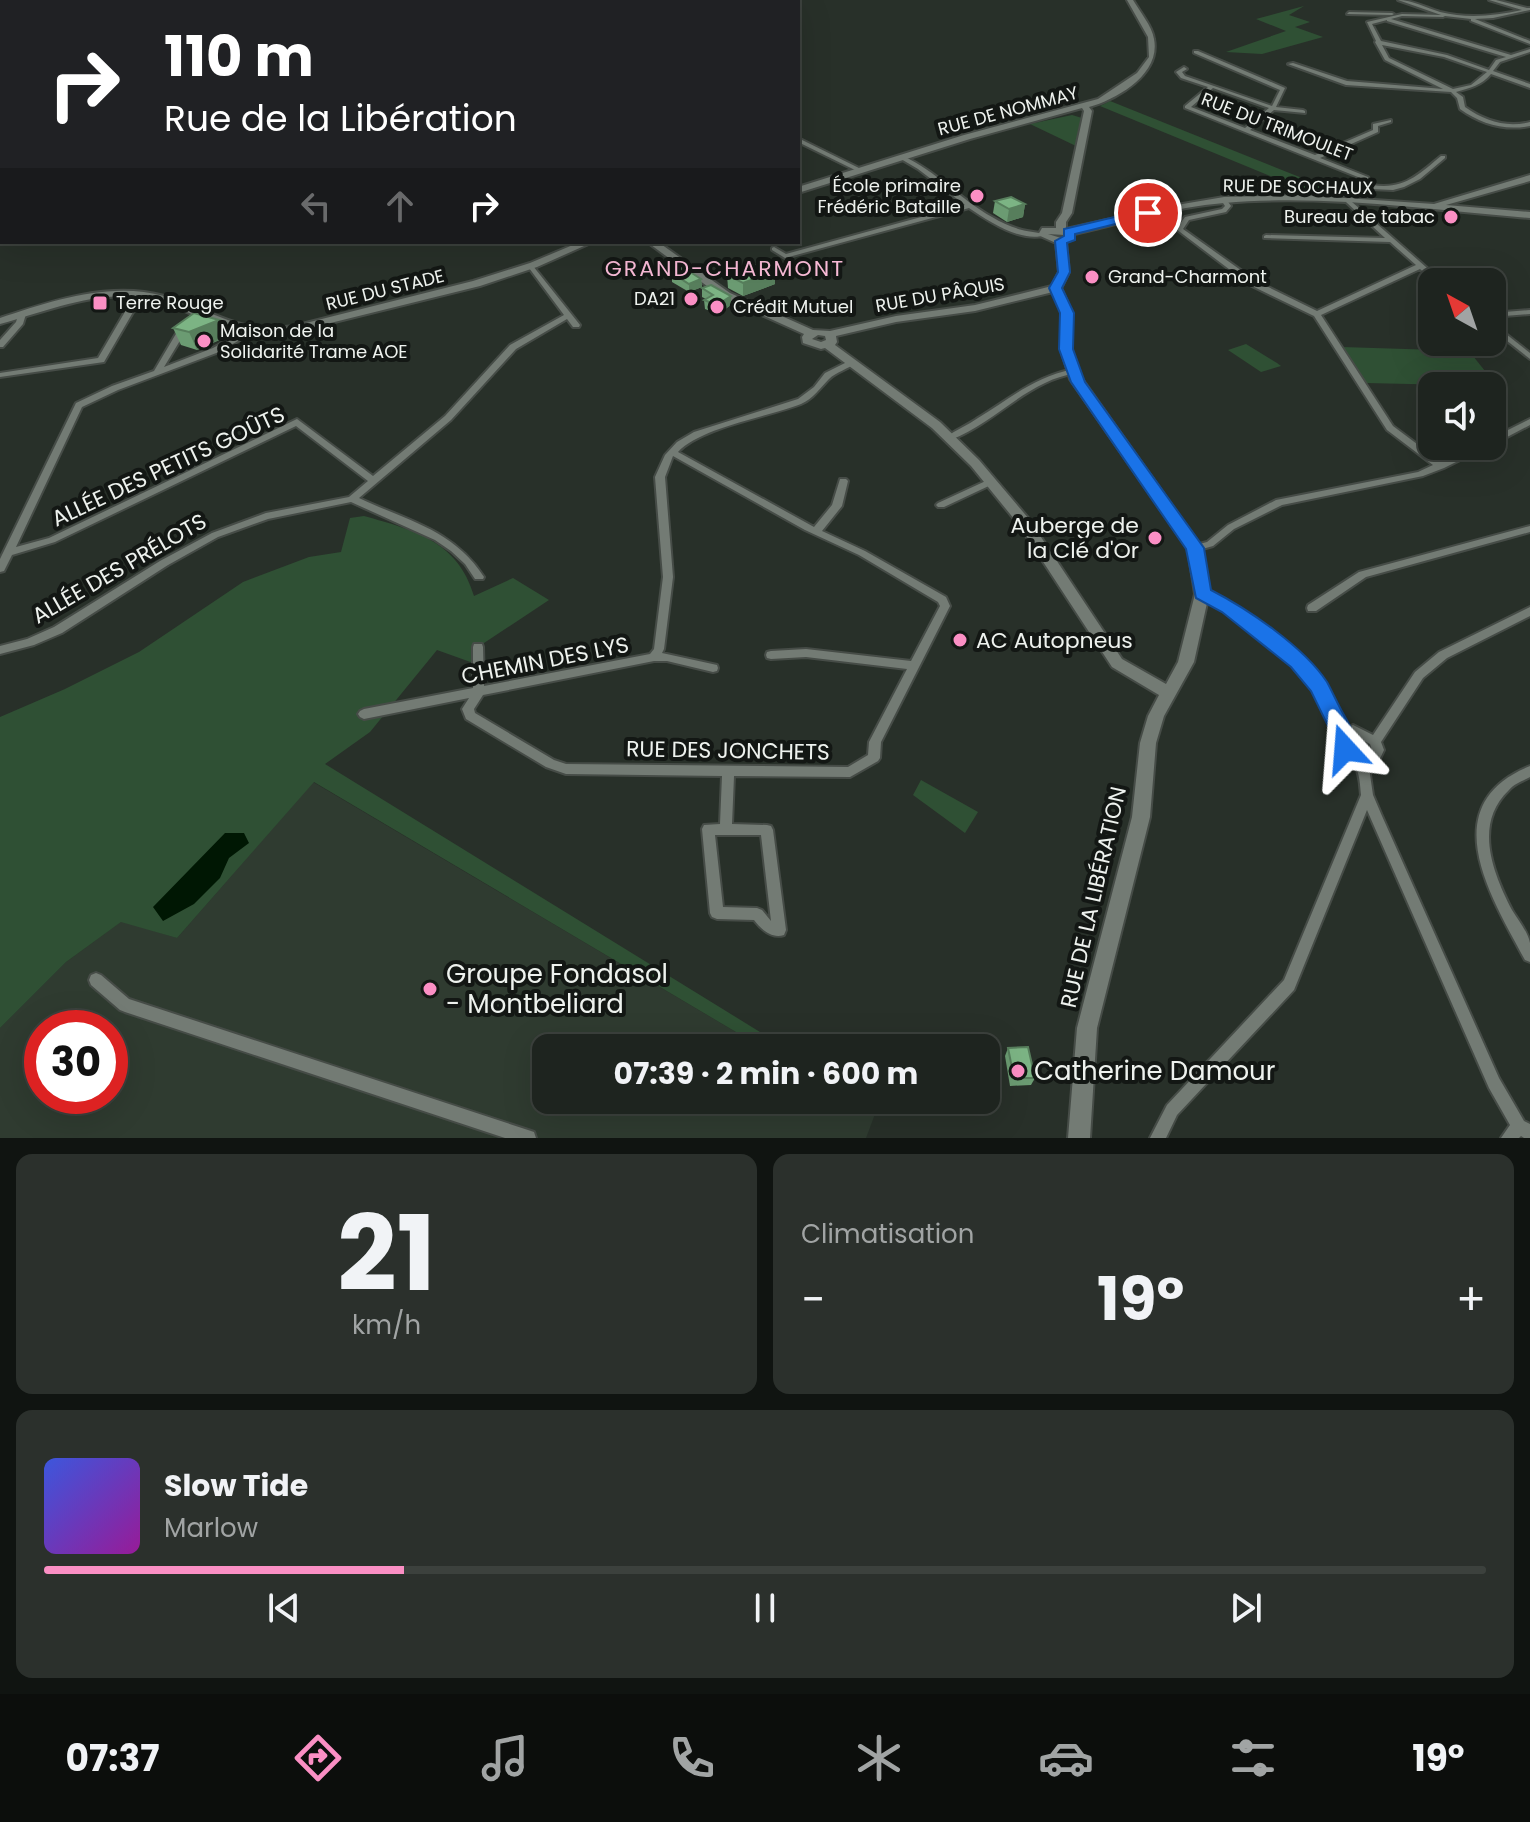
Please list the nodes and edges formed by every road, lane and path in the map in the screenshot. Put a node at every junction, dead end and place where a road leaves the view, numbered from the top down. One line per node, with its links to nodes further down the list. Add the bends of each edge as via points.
1 (1130, 0): 21 (street, RUE DE NOMMAY, via 1151,37 1152,57 1128,84)
2 (1400, 0): 7 (street)
3 (1491, 0): 4 (street)
4 (1529, 9): 9 (street)
5 (1349, 13): 6 (street)
6 (1402, 15): 7 (street); 8 (street)
7 (1443, 16): 9 (street)
8 (1385, 19): 10 (street, via 1369,23); 14 (street)
9 (1473, 20): 11 (street)
10 (1377, 42): 17 (street); 20 (street, via 1387,59)
11 (1530, 43)
12 (1530, 50): 14 (street)
13 (1196, 52): 22 (street, via 1279,86 1283,89)
14 (1509, 56): 17 (street)
15 (1291, 64): 20 (street, via 1346,83)
16 (1184, 69): 18 (street, via 1179,72 1183,77)
17 (1491, 71): 19 (street); 20 (street, via 1473,86)
18 (1212, 86): 22 (street); 26 (street, RUE DU TRIMOULET, via 1187,107)
19 (1530, 86)
20 (1452, 91): 25 (street, via 1462,108 1484,121 1511,127)
21 (1086, 108): 30 (street, RUE DE NOMMAY); 40 (street)
22 (1273, 108): 23 (street); 26 (street)
23 (1303, 112)
24 (1389, 121): 28 (street)
25 (1530, 124)
26 (1246, 130): 28 (street, RUE DU TRIMOULET)
27 (800, 141): 31 (street)
28 (1316, 157): 33 (street, RUE DU TRIMOULET, via 1366,178)
29 (1443, 157): 33 (street, via 1407,186 1389,191)
30 (903, 158): 31 (street, RUE DE NOMMAY); 37 (street)
31 (861, 171): 34 (street, RUE DE NOMMAY)
32 (1530, 178): 38 (street)
33 (1370, 187): 36 (street, RUE DU TRIMOULET)
34 (800, 189)
35 (1224, 200): 36 (street, RUE DE SOCHAUX); 40 (street, RUE DE SOCHAUX); 58 (street, via 1224,211 1187,218 1179,229 1253,283)
36 (1349, 202): 38 (street, RUE DE SOCHAUX); 43 (street)
37 (971, 205): 41 (street, via 1020,233); 47 (street, via 785,256)
38 (1435, 208): 39 (street, RUE DE SOCHAUX)
39 (1530, 215)
40 (1065, 231): 41 (street, RUE DE SOCHAUX, via 1045,230); 44 (street, via 1071,237)
41 (1043, 235): 44 (street)
42 (1266, 237): 43 (street)
43 (1391, 240): 48 (street)
44 (1061, 241): 53 (street, via 1064,272)
45 (583, 244): 49 (street, RUE DU STADE)
46 (655, 244): 66 (street, via 726,295 811,333 807,341 821,346)
47 (774, 249)
48 (1420, 266): 50 (street); 51 (street)
49 (531, 267): 60 (street); 64 (street, RUE DU STADE, via 317,323)
50 (1422, 268)
51 (1403, 274): 52 (street); 58 (street)
52 (1418, 277)
53 (1056, 288): 66 (street, RUE DU PÂQUIS, via 975,308 896,319); 70 (street, RUE DE LA LIBÉRATION, via 1067,313 1066,349)
54 (139, 295): 55 (street, RUE DU STADE); 57 (street, RUE DU STADE, via 63,302); 72 (street, via 101,360)
55 (197, 312): 64 (street, RUE DU STADE); 71 (street)
56 (1530, 312): 59 (street)
57 (22, 314): 61 (street, RUE DU STADE); 63 (street)
58 (1317, 314): 78 (street, via 1390,428)
59 (1506, 314)
60 (569, 315): 62 (street); 79 (street, via 513,347 448,418)
61 (0, 321): 63 (street)
62 (576, 325)
63 (14, 329): 67 (street)
64 (251, 331): 71 (street)
65 (1506, 337): 68 (street)
66 (829, 340): 69 (street)
67 (0, 345)
68 (1530, 357)
69 (852, 363): 75 (street); 76 (street, via 828,375 801,401 706,430)
70 (1073, 371): 75 (street, via 1050,378); 86 (street, RUE DE LA LIBÉRATION)
71 (157, 372): 87 (street, via 79,405)
72 (0, 375)
73 (1530, 422): 74 (street)
74 (1506, 435)
75 (950, 437): 81 (street)
76 (672, 452): 85 (street, RUE DES JONCHETS); 96 (street, CHEMIN DES LYS, via 660,477 668,577)
77 (1454, 460): 78 (street)
78 (1441, 466): 86 (street, via 1279,502)
79 (374, 481): 82 (street); 87 (street, ALLÉE DES PETITS GOÛTS, via 297,422 52,540)
80 (843, 481): 85 (street, via 837,506)
81 (990, 482): 83 (street); 100 (street, via 1024,522 1117,663)
82 (352, 499): 89 (street, via 447,543); 94 (street, ALLÉE DES PRÉLOTS, via 266,516 215,535 58,630)
83 (941, 505)
84 (1530, 529): 91 (street, via 1363,574)
85 (817, 530): 97 (street, RUE DES JONCHETS, via 942,600 945,606)
86 (1195, 548): 90 (street, RUE DE LA LIBÉRATION)
87 (9, 552): 88 (street)
88 (0, 569)
89 (479, 577)
90 (1202, 594): 100 (street, RUE DE LA LIBÉRATION, via 1186,662); 102 (street, via 1229,607 1298,662 1319,686)
91 (1312, 608)
92 (1530, 611): 103 (street, via 1443,655 1419,675)
93 (478, 647): 99 (street)
94 (0, 650)
95 (771, 655): 97 (street, via 806,653)
96 (654, 657): 98 (street); 99 (street, CHEMIN DES LYS)
97 (914, 666): 105 (street, RUE DES JONCHETS, via 875,742 874,758 861,766 850,772)
98 (713, 668)
99 (479, 692): 101 (street, CHEMIN DES LYS); 105 (street, RUE DES JONCHETS, via 468,709 470,716 550,764 566,769)
100 (1170, 694): 113 (street, RUE DE LA LIBÉRATION, via 1148,743 1141,817 1087,1028)
101 (364, 714)
102 (1344, 736): 103 (street, via 1353,730); 104 (street, via 1345,749)
103 (1375, 741): 104 (street, via 1374,760)
104 (1363, 766): 107 (street)
105 (728, 770): 108 (street)
106 (1530, 771): 109 (street, via 1504,786 1491,804 1480,845)
107 (1367, 795): 111 (street); 114 (street, via 1289,985 1172,1110)
108 (726, 829): 108 (street, via 767,830 779,930 768,927 757,914 717,913 708,829)
109 (1530, 955)
110 (96, 980): 112 (street, via 125,1005)
111 (1519, 1132)
112 (528, 1138)
113 (1079, 1138)
114 (1158, 1138)

